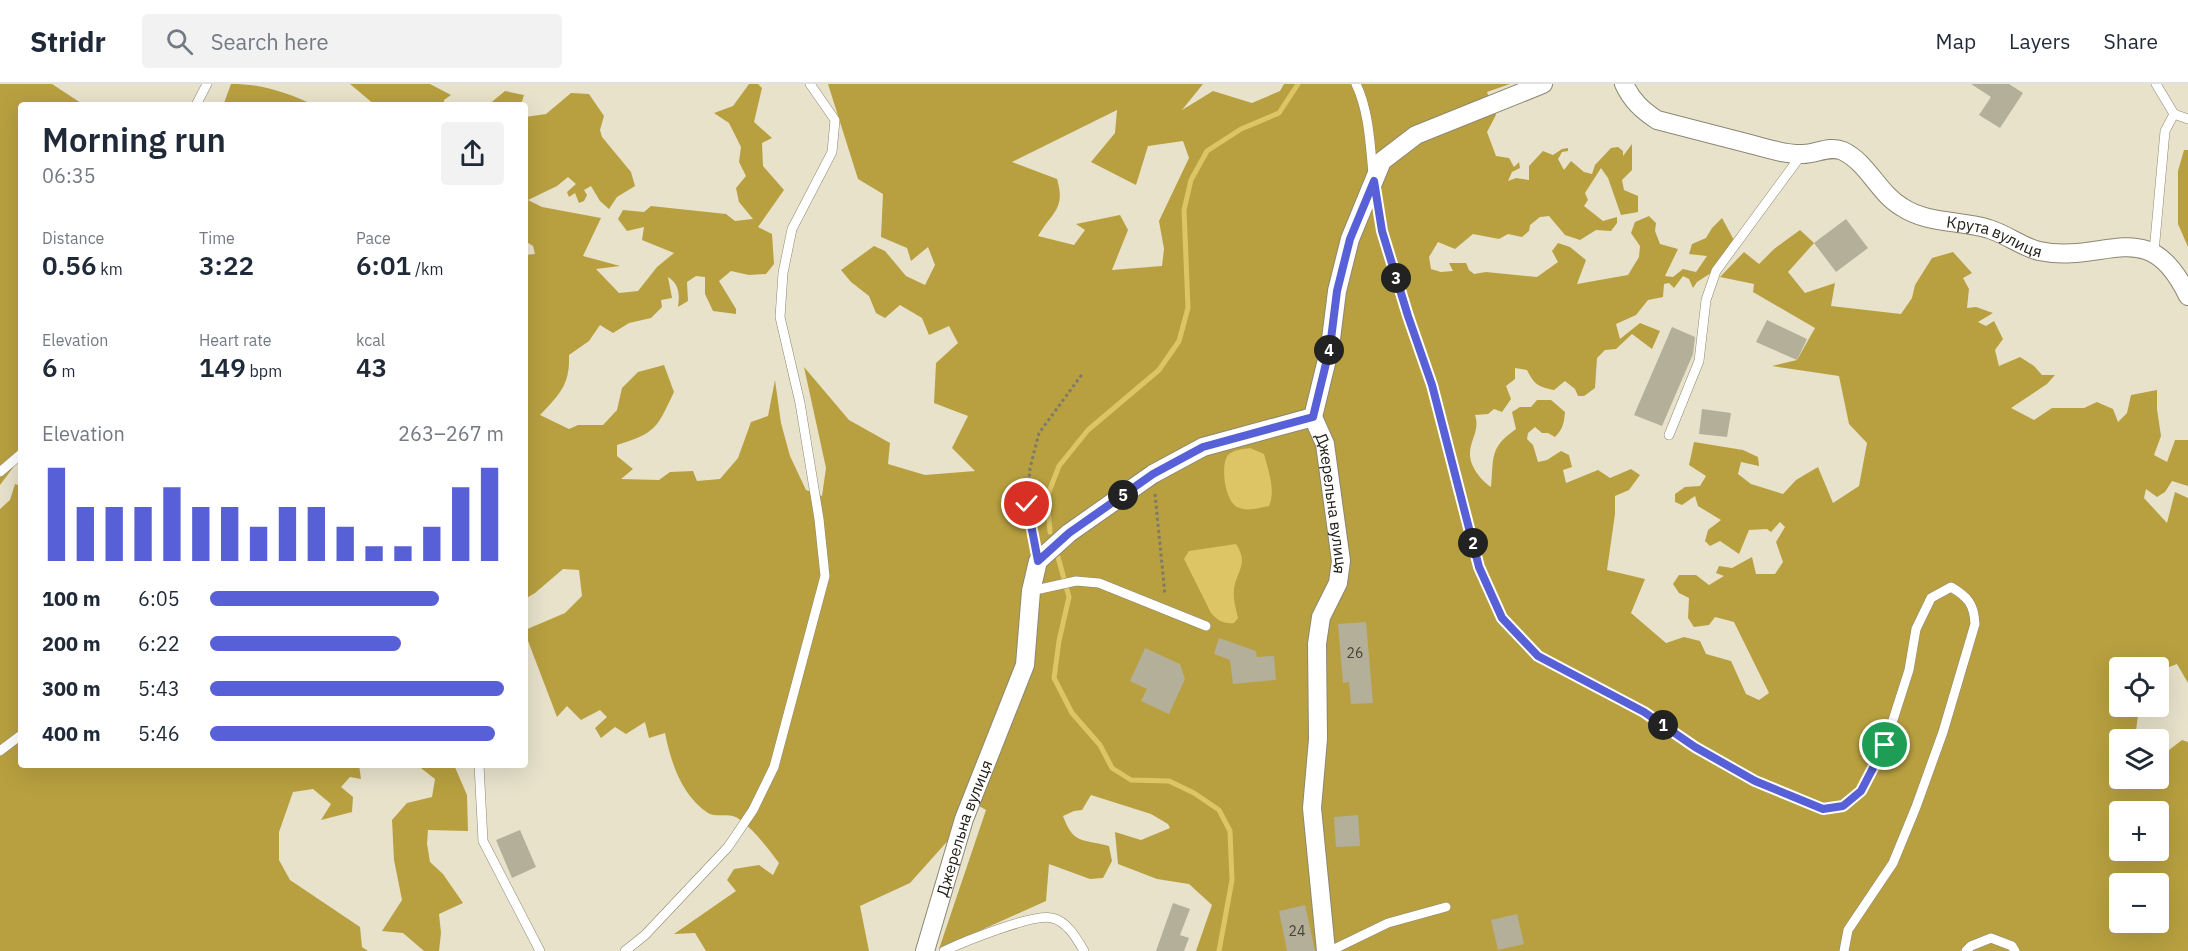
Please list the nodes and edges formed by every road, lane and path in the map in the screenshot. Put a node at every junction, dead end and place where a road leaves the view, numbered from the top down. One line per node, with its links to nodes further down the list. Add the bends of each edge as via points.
1 (207, 84): 7 (lane)
2 (810, 84): 29 (lane, via 835,120 832,152 792,229 780,317 800,403 825,576 774,767 753,810 729,847)
3 (1356, 84): 11 (lane, via 1368,131)
4 (1543, 84): 11 (street, via 1416,135 1382,161)
5 (1624, 84): 10 (street, Крута вулиця, via 1643,111 1657,120)
6 (2156, 84): 8 (lane)
7 (198, 102)
8 (2174, 114): 9 (lane); 12 (lane, via 2165,132)
9 (2188, 119)
10 (1802, 154): 12 (street, Крута вулиця, via 1841,150 1857,160 1901,207 1917,215 1990,229 2038,251 2068,254 2133,247); 16 (lane, via 1716,271 1706,300 1699,361)
11 (1374, 181): 15 (street, via 1350,239); 34 (lane, via 1382,231 1432,385 1479,567 1502,618 1538,656 1644,712 1755,781 1823,809 1843,806 1861,791 1885,745 1909,670 1916,629 1931,598 1951,587 1966,596 1975,624 1943,732 1893,863 1848,930)
12 (2154, 252): 13 (street, via 2169,264)
13 (2188, 296)
14 (1083, 373): 20 (path, via 1039,434 1030,468 1027,504)
15 (1313, 417): 19 (street, Джерельна вулиця, via 1203,447); 33 (street, Джерельна вулиця, via 1325,444 1341,561 1338,583 1322,617 1317,644 1318,739 1312,808)
16 (1669, 435)
17 (18, 457): 18 (lane)
18 (0, 472)
19 (1153, 474): 20 (street, Джерельна вулиця, via 1069,533); 22 (path)
20 (1038, 561): 21 (street, Джерельна вулиця)
21 (1031, 591): 22 (lane, via 1076,581 1099,583); 30 (street, Джерельна вулиця, via 1025,665 964,819)
22 (1166, 610): 23 (lane)
23 (1206, 626)
24 (18, 737): 25 (lane)
25 (0, 751)
26 (479, 768): 28 (lane, via 483,841)
27 (1446, 907): 33 (lane, via 1388,923)
28 (540, 951)
29 (625, 951)
30 (925, 951)
31 (944, 951): 32 (lane, via 1012,926 1051,917 1062,922)
32 (1084, 951)
33 (1328, 951)
34 (1844, 951)
35 (1966, 951): 36 (lane, via 1991,938)
36 (2015, 951)

